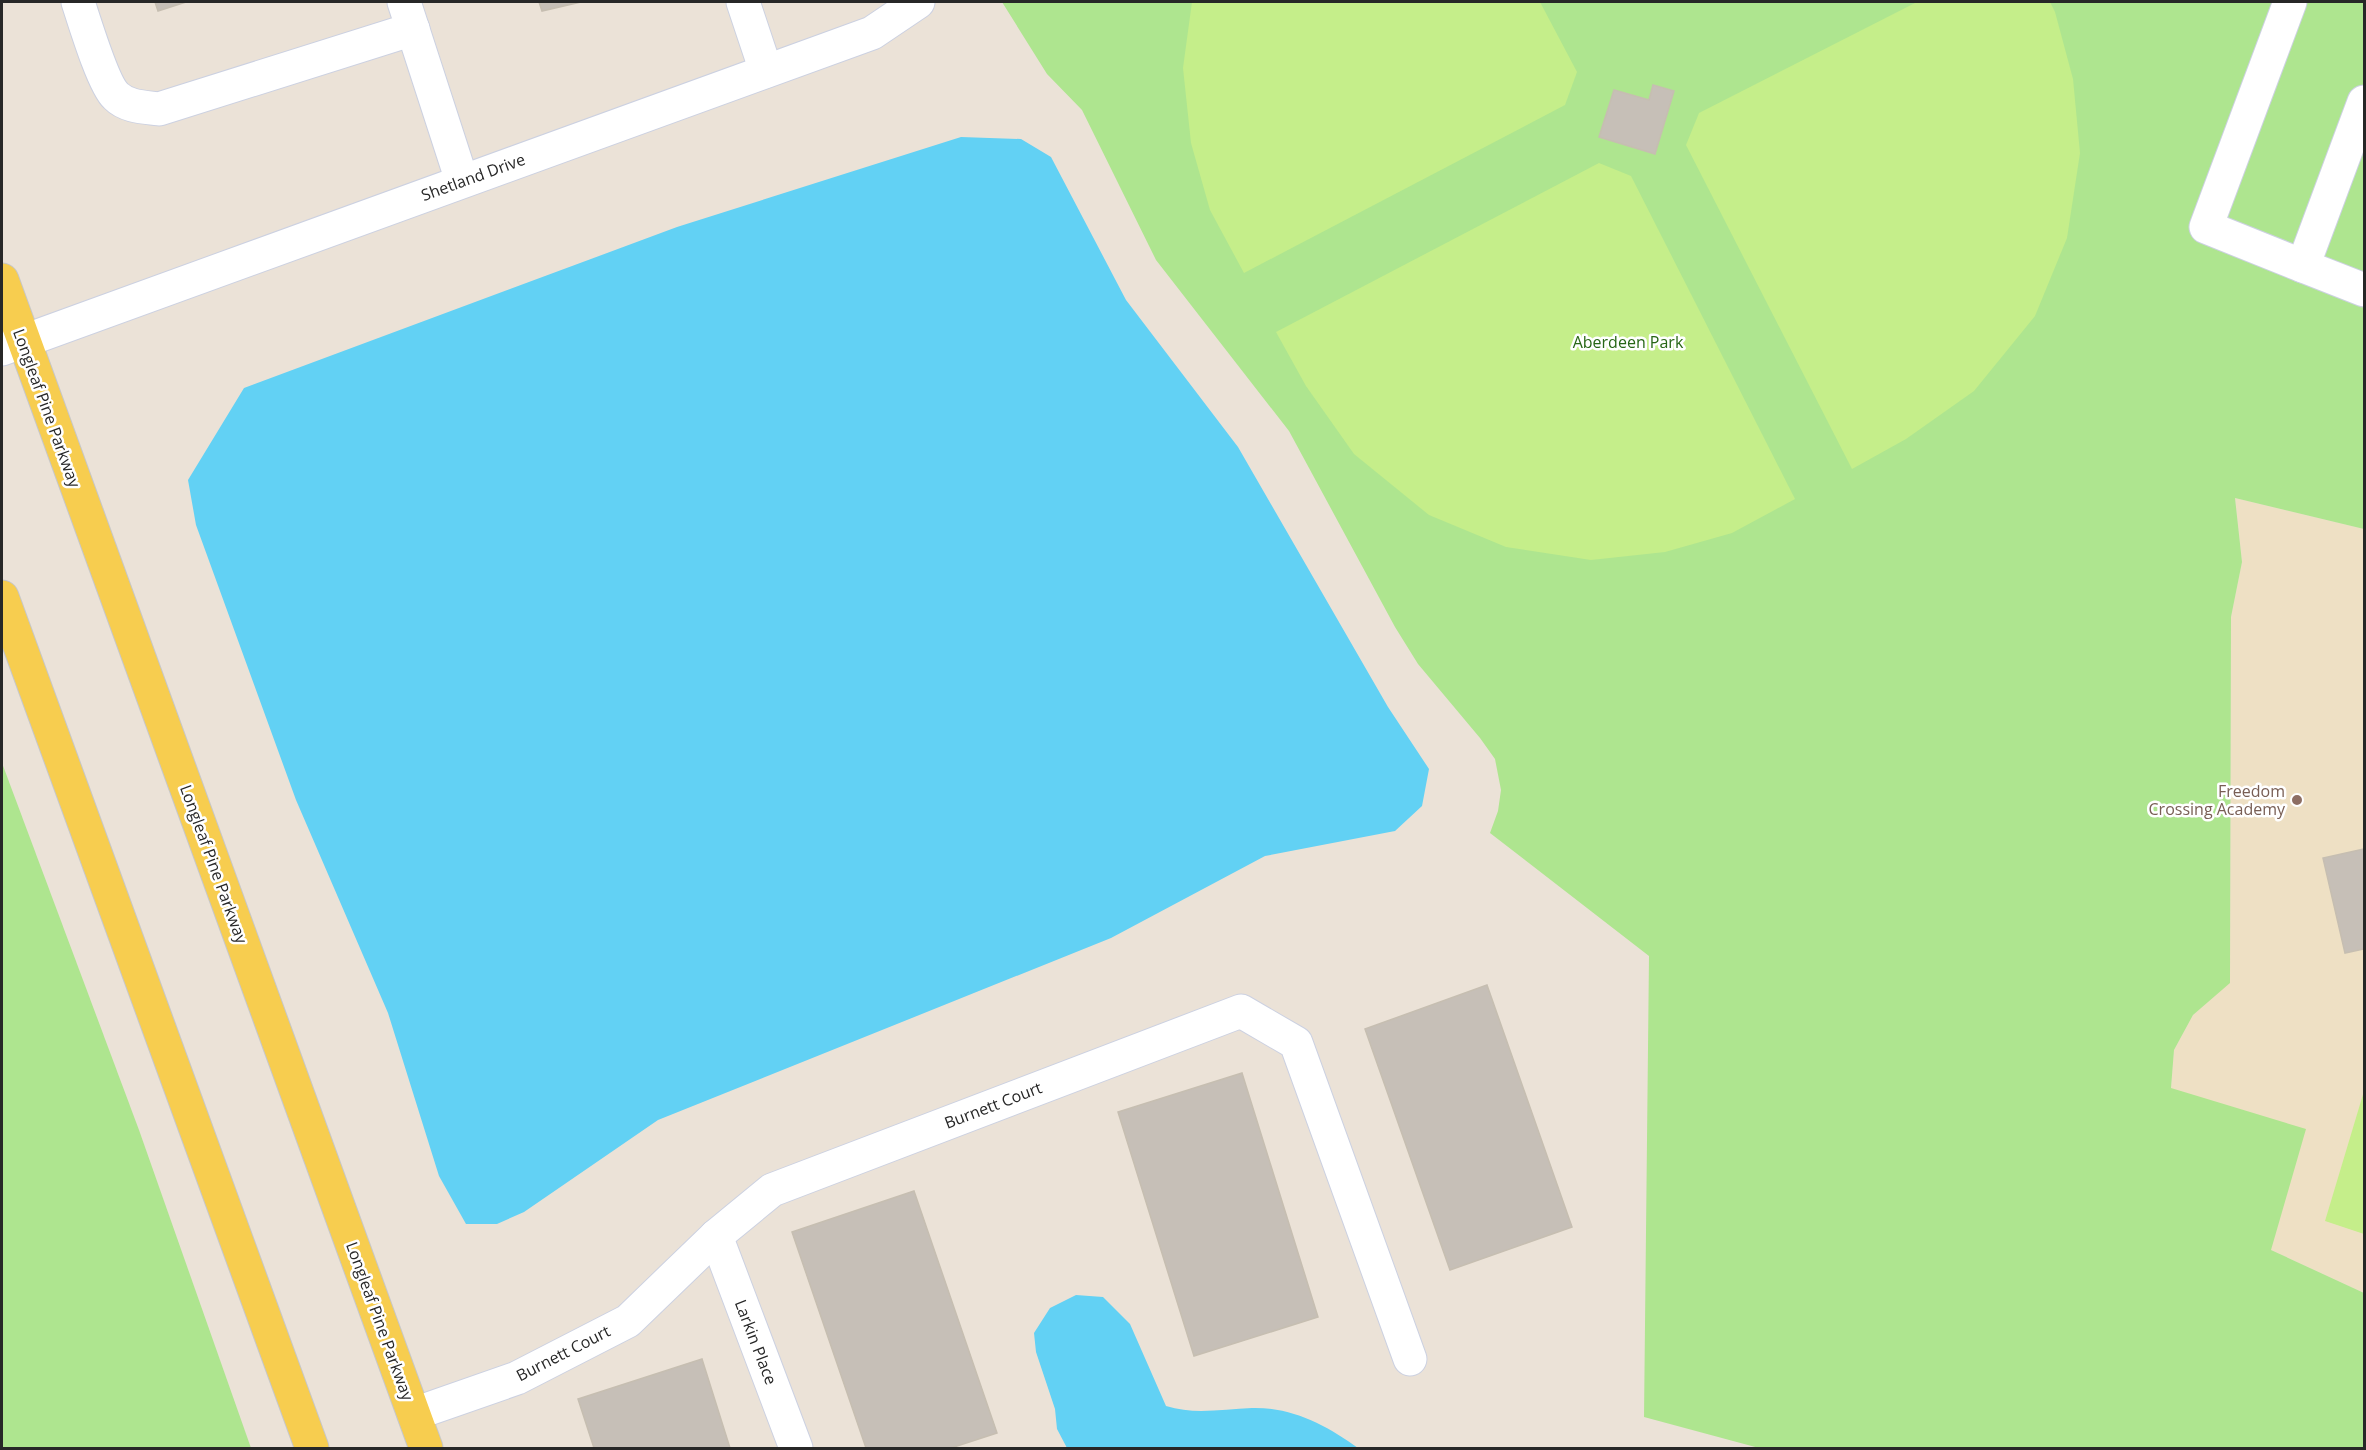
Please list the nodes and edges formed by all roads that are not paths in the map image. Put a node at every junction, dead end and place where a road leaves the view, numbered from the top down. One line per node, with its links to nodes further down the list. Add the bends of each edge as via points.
1 (78, 2): 5 (street, via 115,96 134,106 159,109)
2 (743, 2): 6 (street)
3 (918, 2): 6 (street, Shetland Drive, via 872,33)
4 (2290, 2): 9 (street, via 2205,227)
5 (409, 15): 8 (street)
6 (766, 71): 8 (street, Shetland Drive)
7 (2364, 102): 9 (street)
8 (462, 181): 12 (street, Shetland Drive)
9 (2303, 266): 11 (street)
10 (2, 280): 12 (main road, Longleaf Pine Parkway)
11 (2364, 290)
12 (12, 344): 16 (main road, Longleaf Pine Parkway)
13 (2, 597): 17 (main road)
14 (716, 1236): 15 (street, Burnett Court, via 772,1190 1240,1011 1296,1043); 16 (street, Burnett Court, via 628,1321 517,1378); 19 (street, Larkin Place)
15 (1410, 1359)
16 (414, 1414): 18 (main road, Longleaf Pine Parkway)
17 (312, 1449)
18 (426, 1449)
19 (796, 1449)

